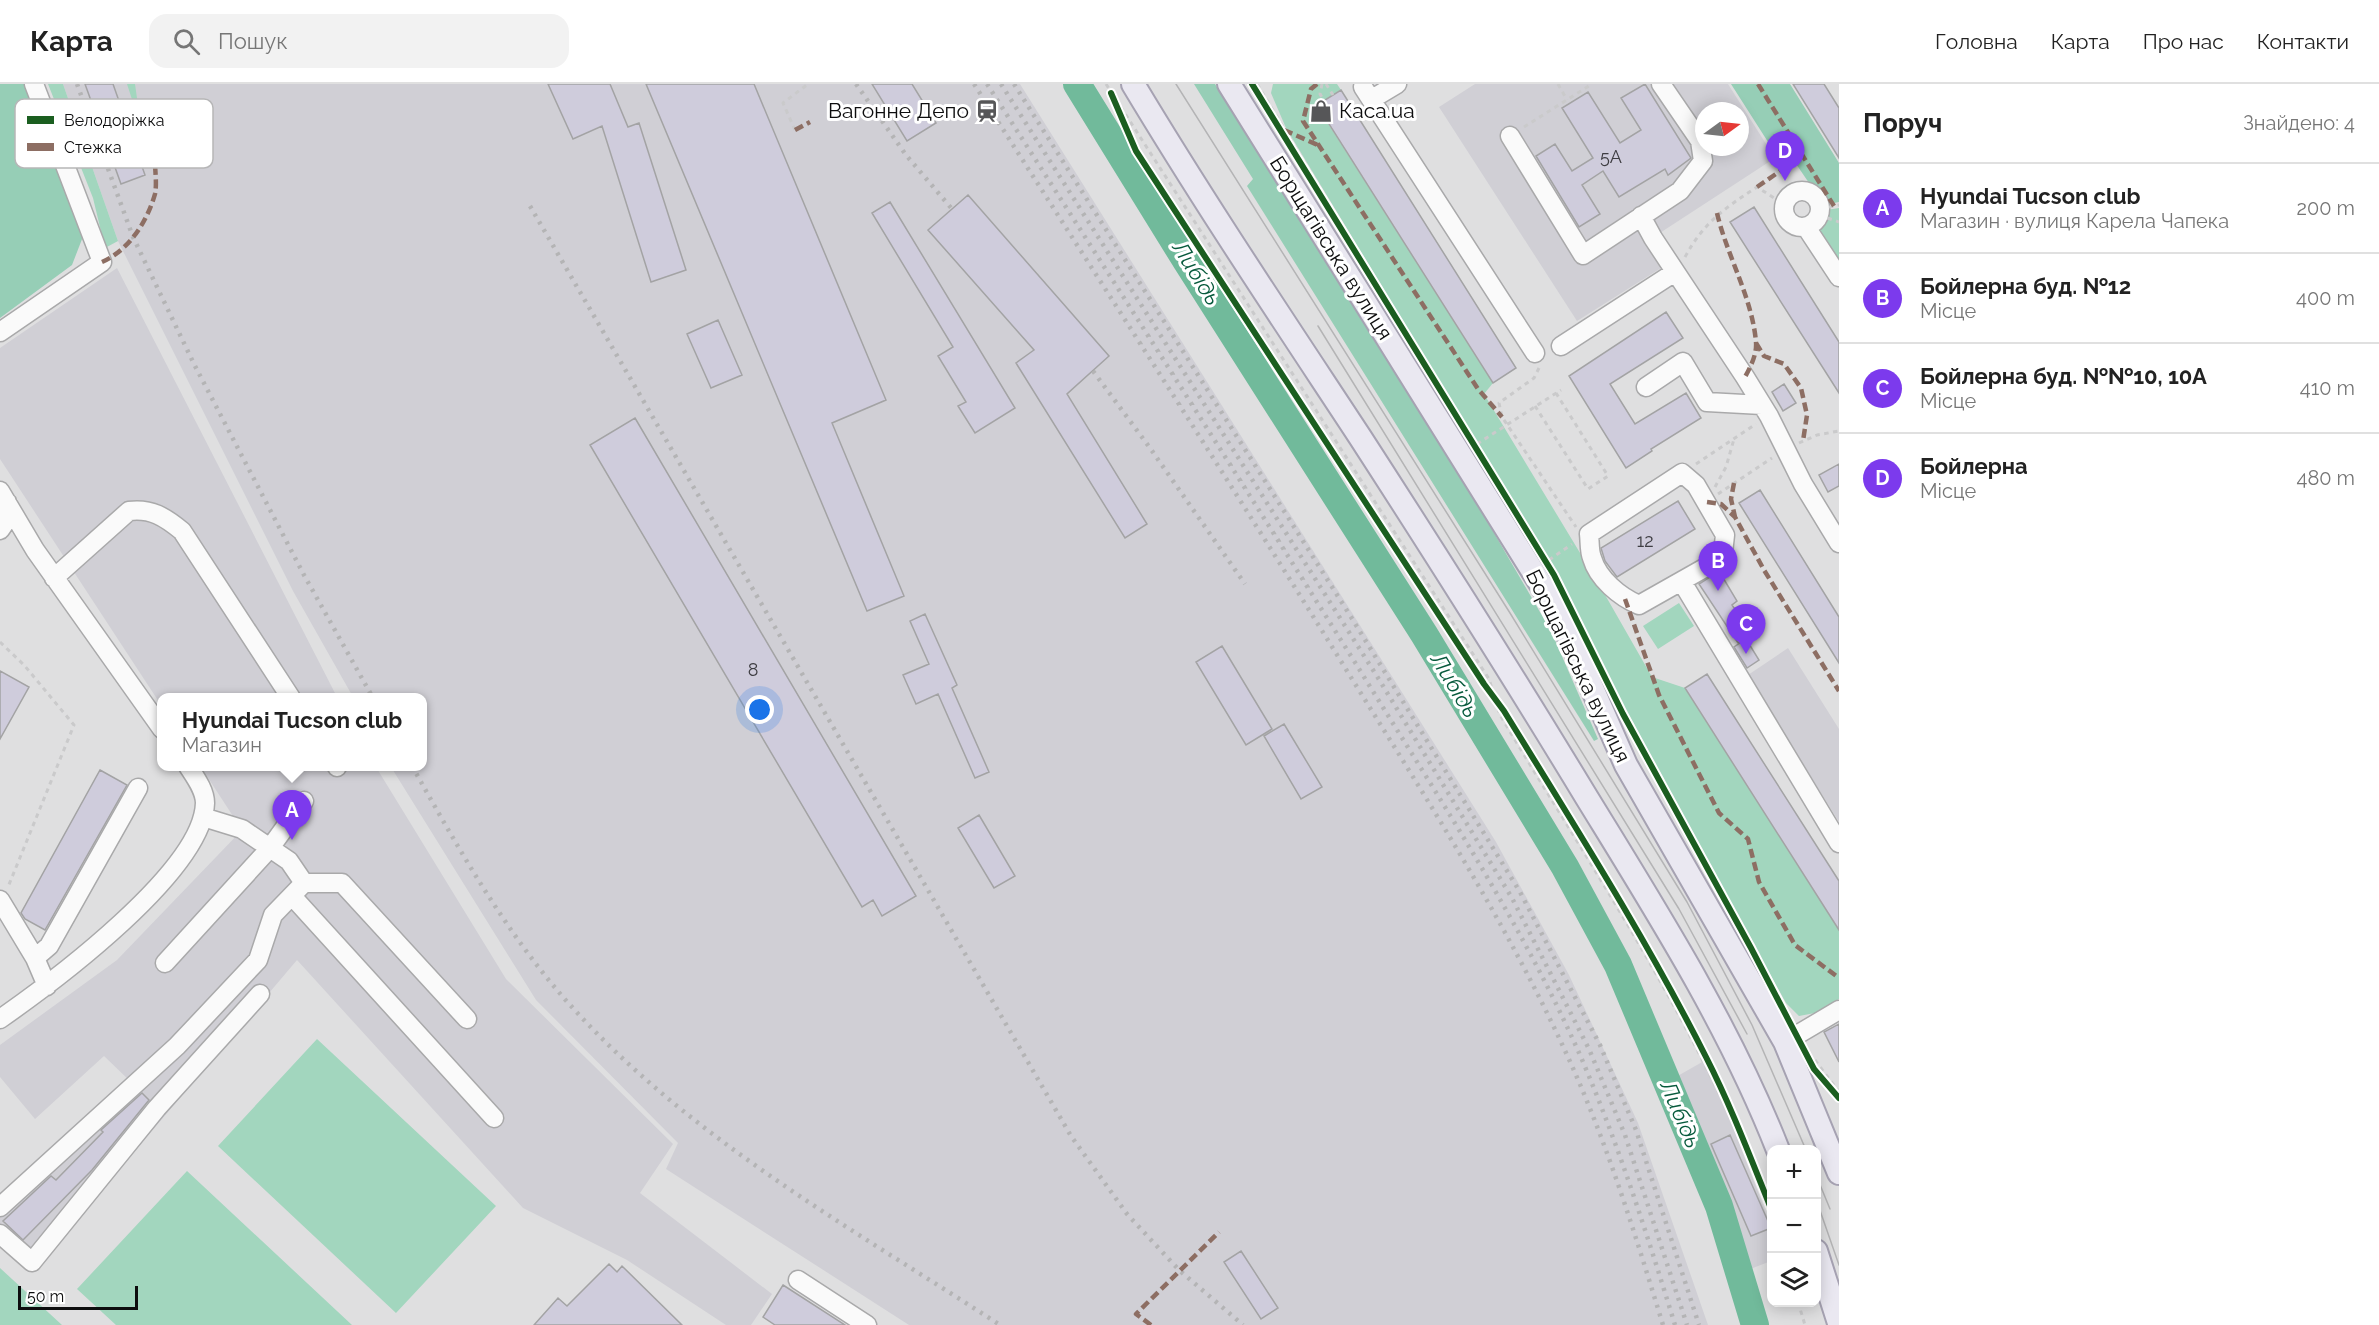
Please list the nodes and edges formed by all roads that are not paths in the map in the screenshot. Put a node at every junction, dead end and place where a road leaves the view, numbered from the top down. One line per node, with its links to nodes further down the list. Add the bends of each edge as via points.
1 (34, 84): 6 (street)
2 (1133, 84): 44 (main road, via 1189,178 1526,697 1690,966 1758,1098)
3 (1229, 84): 42 (main road, Борщагівська вулиця, via 1547,594 1626,765)
4 (1397, 84): 15 (street, via 1368,93)
5 (1661, 84): 9 (street, via 1700,141 1703,161 1680,191)
6 (40, 99)
7 (1510, 136): 9 (street, via 1583,255)
8 (66, 168): 13 (street, via 102,262)
9 (1641, 216): 11 (street)
10 (1815, 217): 10 (street, via 1795,225 1790,222 1785,205 1796,193 1807,192 1816,199); 12 (street)
11 (1675, 272): 14 (street); 17 (street)
12 (1839, 277)
13 (0, 332)
14 (1562, 346)
15 (1538, 358)
16 (1646, 387): 17 (street, via 1683,362 1707,402)
17 (1766, 411): 21 (street)
18 (2, 495): 19 (street, via 9,516); 22 (street)
19 (0, 530)
20 (0, 536): 22 (street)
21 (1839, 543)
22 (35, 550): 23 (street)
23 (54, 578): 25 (street, via 129,511 142,509 168,520 182,531); 26 (street)
24 (1683, 582): 24 (street, via 1723,553 1725,535 1696,485 1682,473 1589,534 1592,559 1608,584 1625,599 1639,605); 31 (street)
25 (288, 693)
26 (157, 722)
27 (191, 771): 30 (street, via 206,801)
28 (138, 788): 35 (street, via 49,946)
29 (304, 801): 32 (street)
30 (203, 818): 32 (street, via 242,830); 37 (street, via 186,852 145,900 98,946)
31 (1839, 843)
32 (270, 848): 33 (street, via 289,861); 36 (street)
33 (298, 889): 41 (street, via 342,882); 43 (street); 46 (street, via 273,915 258,960 177,1046)
34 (1, 901): 35 (street)
35 (35, 958): 37 (street)
36 (165, 963)
37 (47, 986): 40 (street)
38 (260, 994): 47 (street, via 157,1107 32,1262)
39 (1839, 1010): 42 (street)
40 (0, 1019)
41 (466, 1019)
42 (1791, 1039): 45 (main road, Борщагівська вулиця)
43 (494, 1118)
44 (1776, 1145)
45 (1839, 1173)
46 (0, 1207)
47 (0, 1234)
48 (1817, 1253): 50 (main road)
49 (798, 1281): 51 (street)
50 (1839, 1323)
51 (867, 1325)

